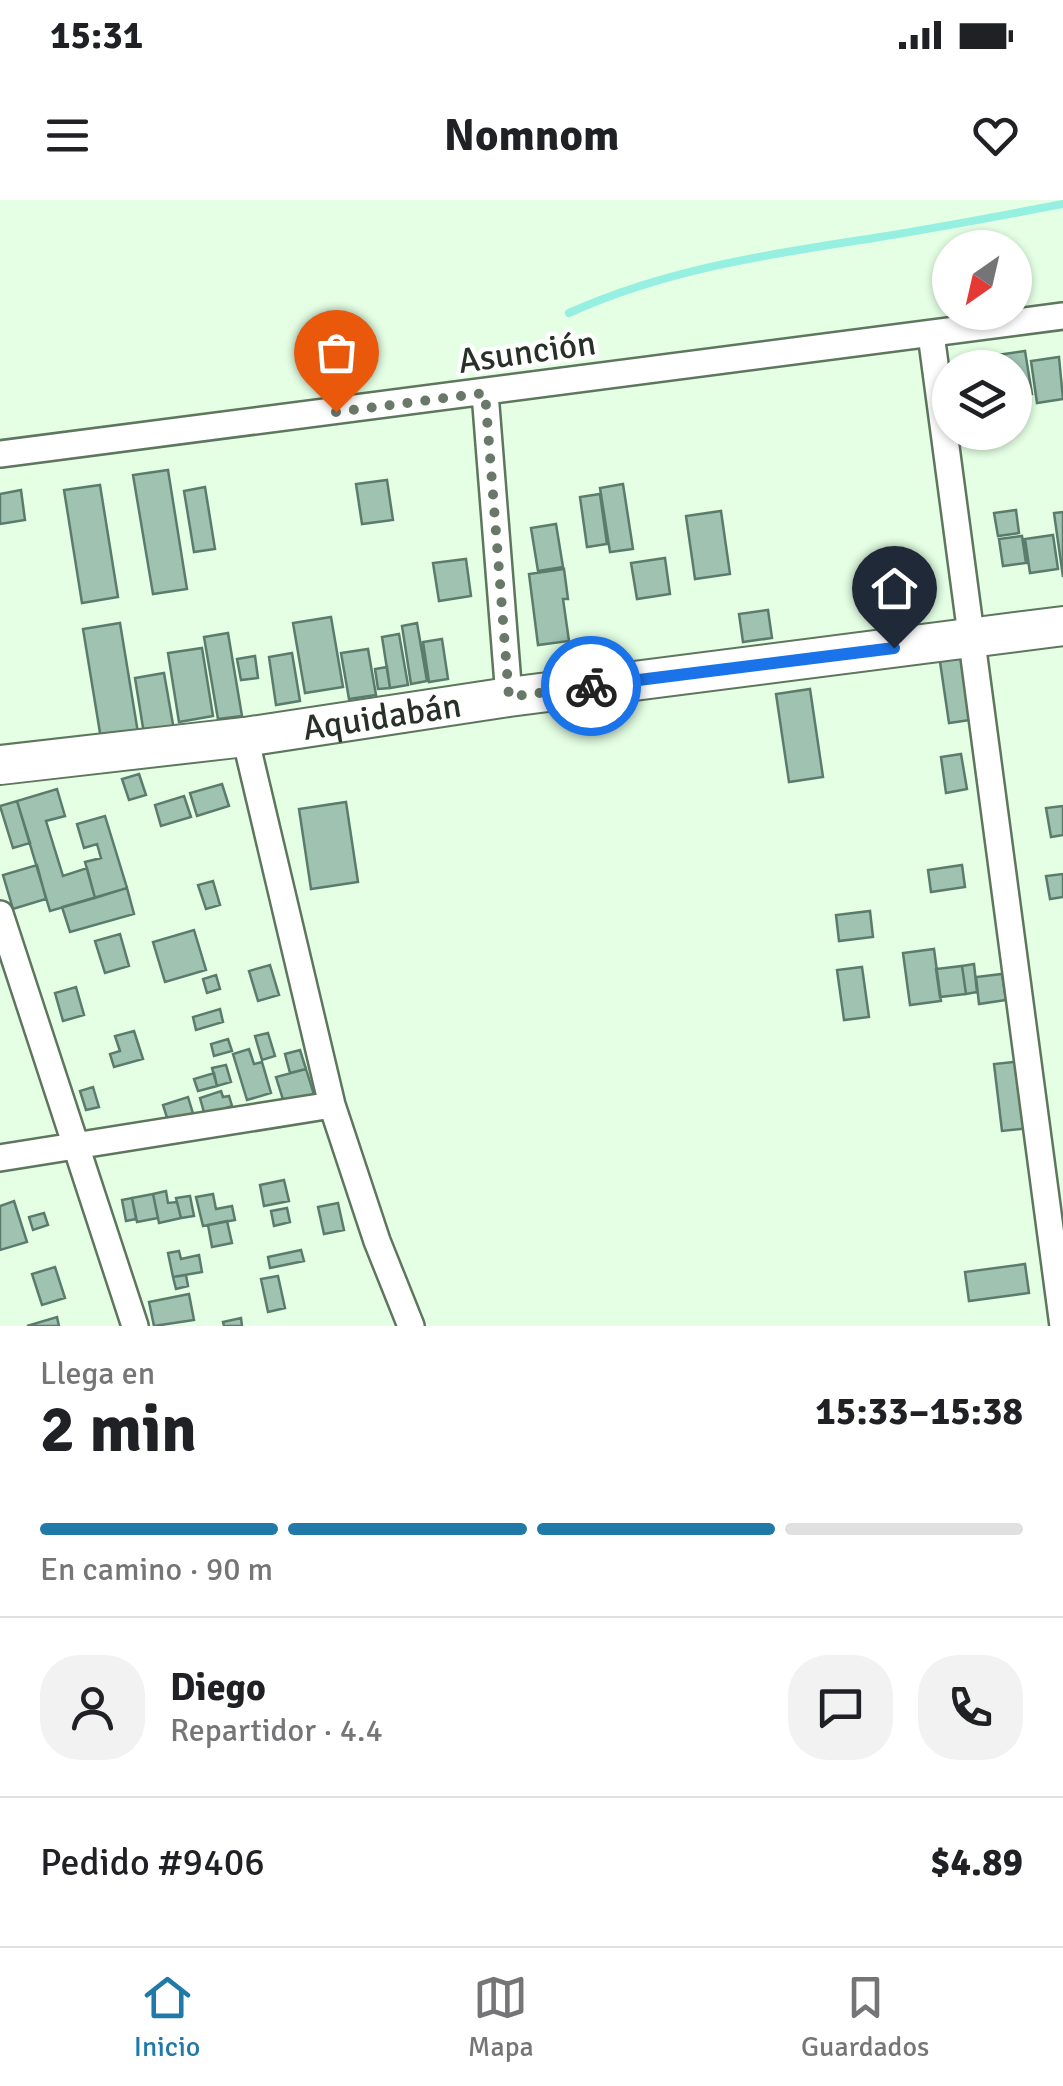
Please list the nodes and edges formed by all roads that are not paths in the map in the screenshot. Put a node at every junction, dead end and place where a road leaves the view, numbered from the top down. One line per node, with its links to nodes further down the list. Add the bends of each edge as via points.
1 (1063, 316): 2 (street, Asunción)
2 (931, 334): 3 (street, Asunción); 6 (street)
3 (485, 393): 4 (street, Asunción); 7 (street)
4 (0, 454)
5 (1063, 626): 6 (street, Aquidabán)
6 (972, 638): 7 (street, Aquidabán); 16 (street)
7 (509, 697): 8 (street, Aquidabán)
8 (246, 737): 9 (street, Aquidabán); 11 (street)
9 (0, 764)
10 (0, 914): 12 (street)
11 (332, 1105): 12 (street); 15 (street)
12 (76, 1146): 13 (street); 14 (street)
13 (0, 1158)
14 (135, 1326)
15 (410, 1326)
16 (1062, 1326)

